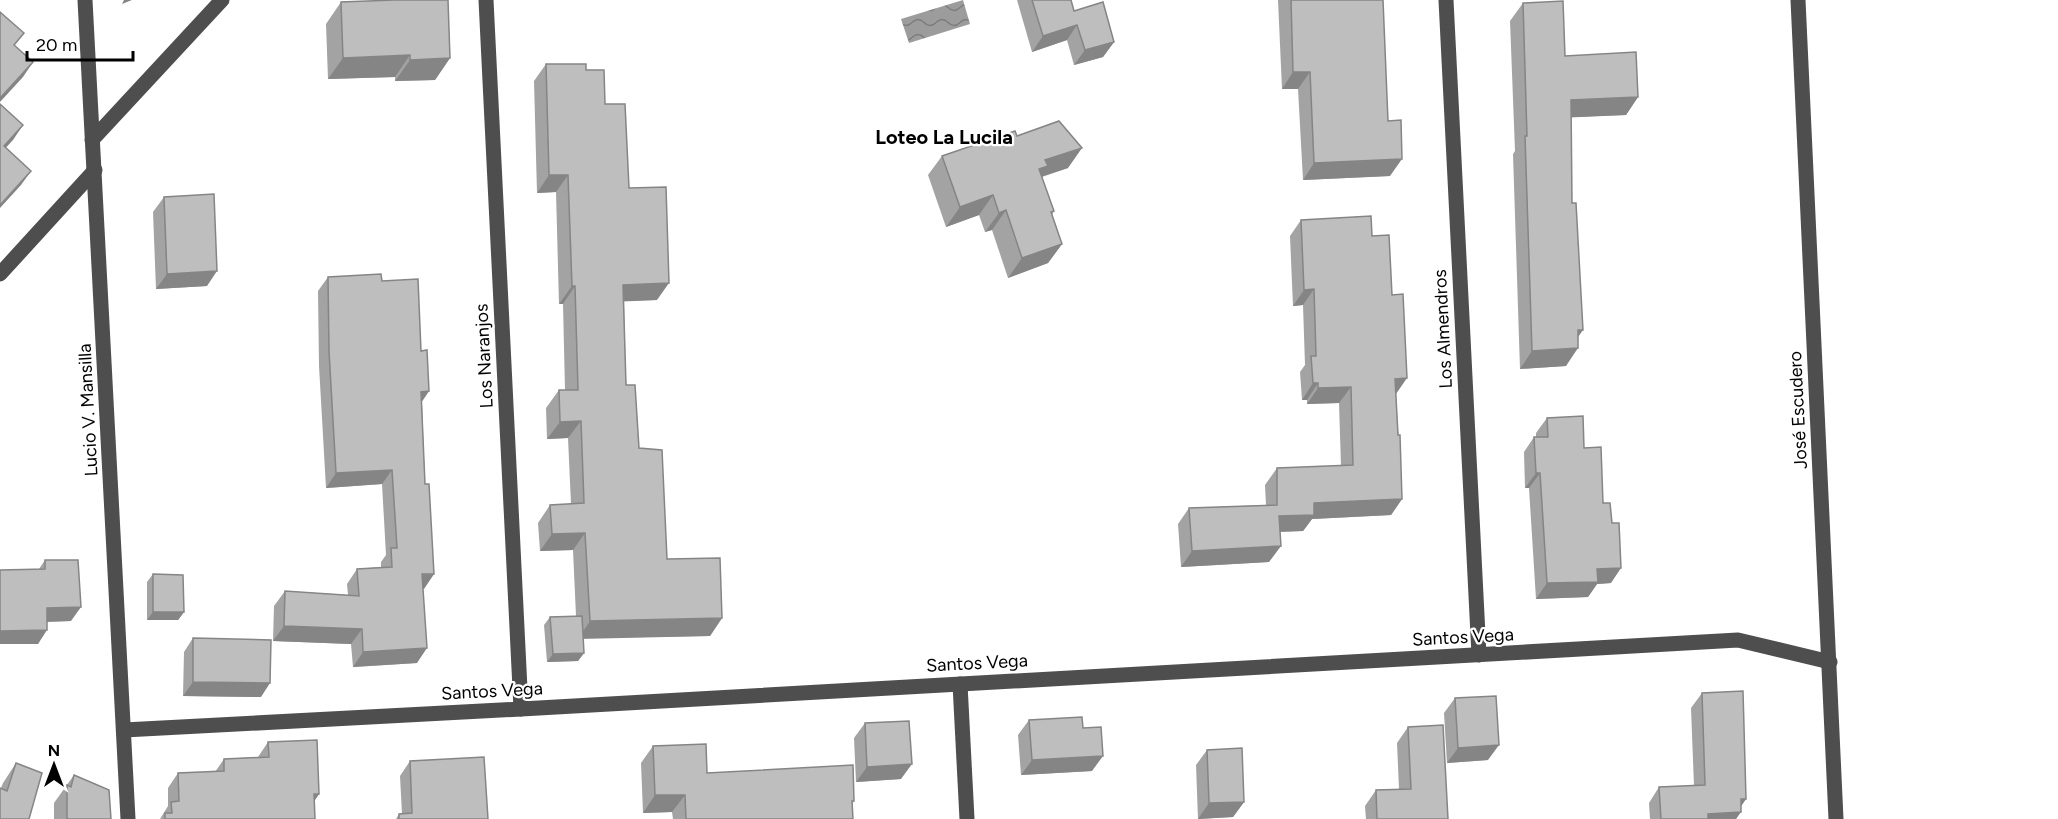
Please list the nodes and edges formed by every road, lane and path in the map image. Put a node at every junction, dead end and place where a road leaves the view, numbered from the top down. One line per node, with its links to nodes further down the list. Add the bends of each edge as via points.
1 (85, 0): 6 (street, Lucio V. Mansilla)
2 (222, 0): 6 (street)
3 (486, 0): 12 (street, Los Naranjos)
4 (1446, 0): 9 (street, Los Almendros)
5 (1798, 0): 10 (street, José Escudero)
6 (92, 140): 7 (street, Lucio V. Mansilla)
7 (95, 170): 8 (street); 13 (street, Lucio V. Mansilla)
8 (0, 274)
9 (1479, 655): 10 (street, Santos Vega, via 1738,640); 11 (street, Santos Vega)
10 (1830, 662): 16 (street, José Escudero)
11 (960, 684): 12 (street, Santos Vega); 15 (street)
12 (521, 709): 13 (street, Santos Vega)
13 (124, 730): 14 (street, Lucio V. Mansilla)
14 (128, 819)
15 (967, 819)
16 (1836, 819)

